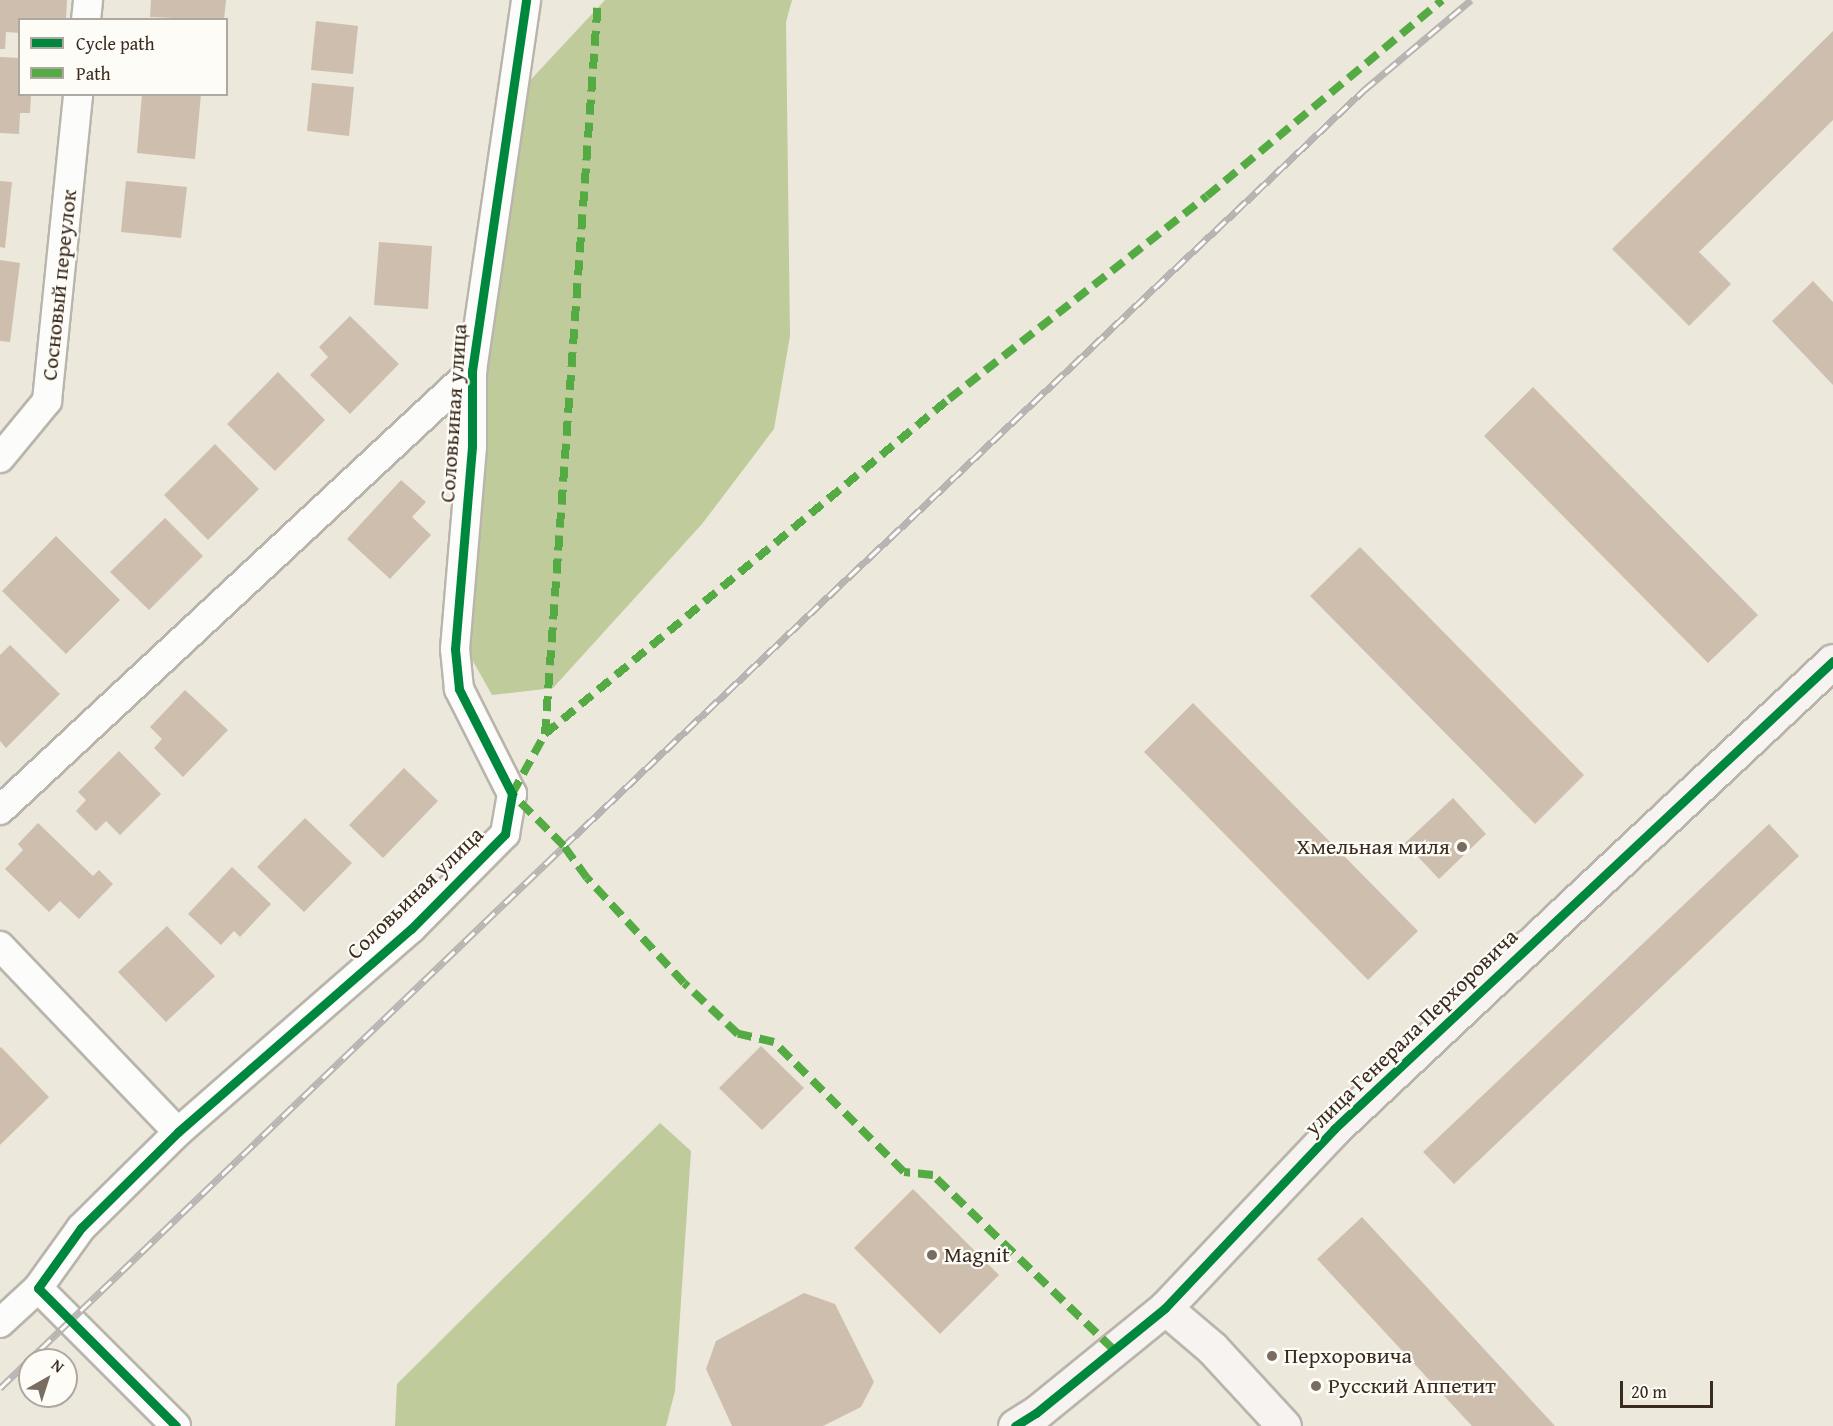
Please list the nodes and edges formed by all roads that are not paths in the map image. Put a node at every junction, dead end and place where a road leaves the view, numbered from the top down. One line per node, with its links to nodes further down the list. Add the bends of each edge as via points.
1 (88, 0): 3 (street)
2 (526, 0): 5 (street, Соловьиная улица)
3 (86, 18)
4 (78, 96): 6 (street, Сосновый переулок, via 47,401)
5 (472, 370): 8 (street, Соловьиная улица); 10 (street, Соловьиная улица, via 472,446 454,649 459,689 512,794 505,834 411,929)
6 (0, 458)
7 (1833, 662): 12 (street, улица Генерала Перхоровича, via 1334,1129)
8 (0, 810)
9 (0, 946): 10 (street)
10 (178, 1132): 11 (street, Соловьиная улица, via 81,1228)
11 (38, 1288): 13 (street, Соловьиная улица); 14 (street)
12 (1165, 1308): 15 (street, улица Генерала Перхоровича); 16 (street, via 1212,1348)
13 (0, 1323)
14 (176, 1426)
15 (1015, 1426)
16 (1284, 1426)

